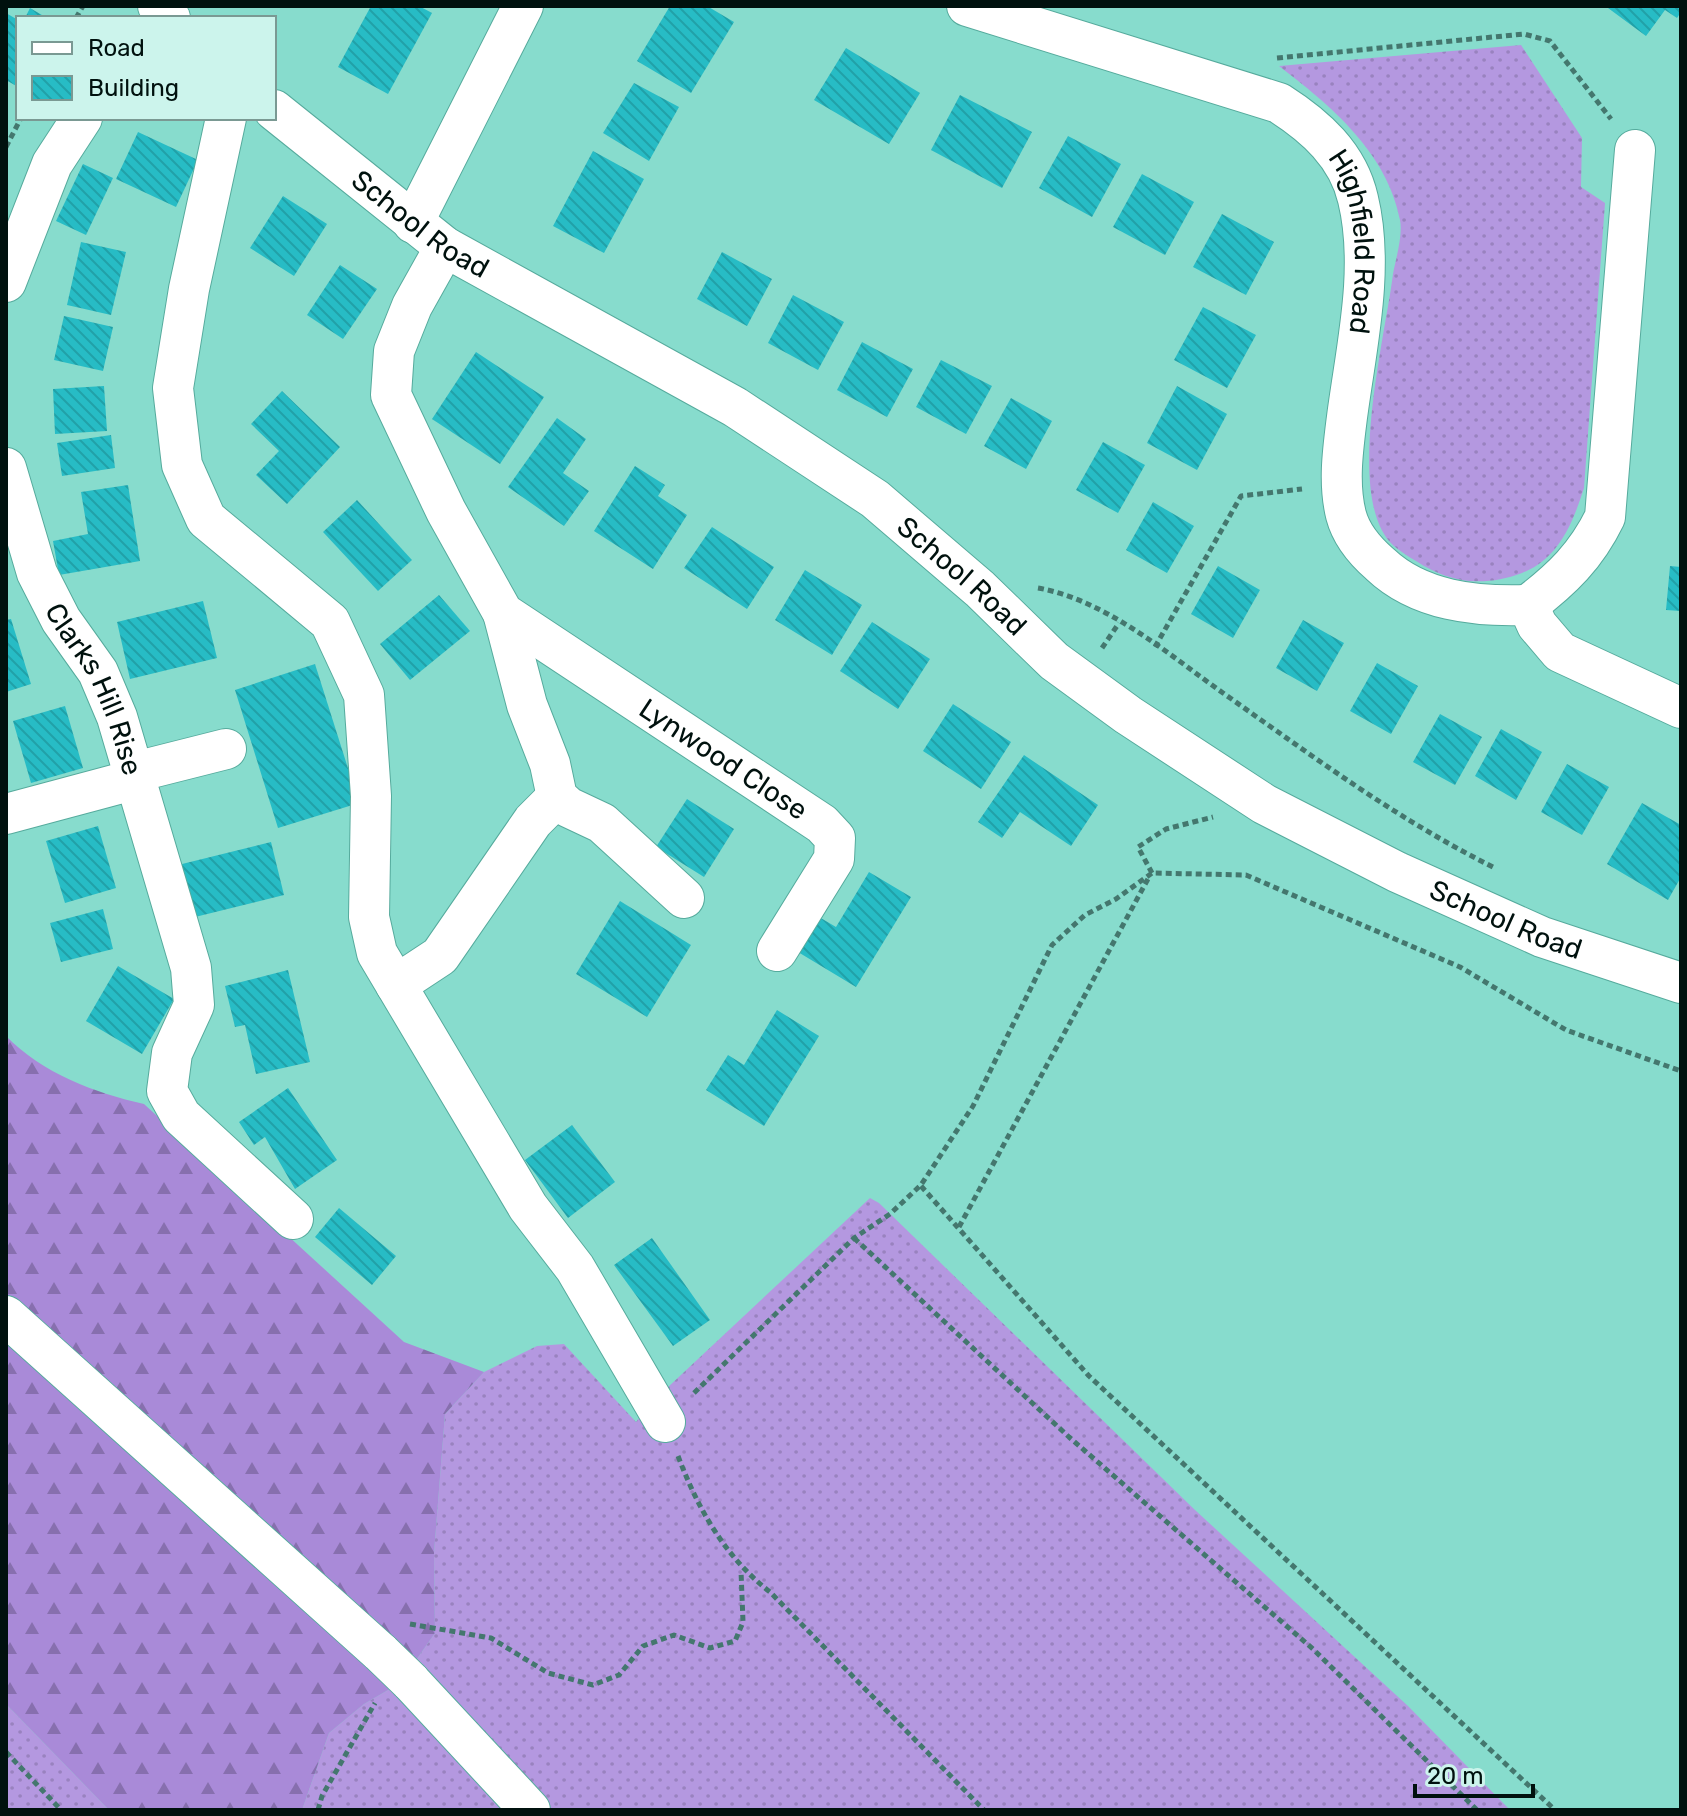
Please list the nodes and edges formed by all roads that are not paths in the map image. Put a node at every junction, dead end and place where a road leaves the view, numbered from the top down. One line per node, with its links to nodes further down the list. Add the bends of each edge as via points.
1 (523, 6): 7 (street)
2 (967, 6): 11 (street, Highfield Road, via 1279,103 1328,140 1358,198 1363,285 1342,468 1346,516 1362,548 1396,579 1463,603)
3 (276, 112): 7 (street, School Road)
4 (81, 120): 9 (street, via 52,164)
5 (226, 120): 21 (street, via 173,388 182,465 206,519 330,622 350,659 364,695 371,796 369,917 377,953)
6 (1635, 150): 11 (street, via 1605,517 1589,549)
7 (413, 223): 8 (street, School Road)
8 (445, 247): 12 (street, Lynwood Close, via 394,351 391,395 446,511); 20 (street, School Road, via 735,407 875,499 1054,661 1264,804 1542,937)
9 (6, 282)
10 (6, 468): 15 (street, Clarks Hill Rise, via 37,573 61,620 98,672 117,717)
11 (1528, 605): 13 (street, via 1560,652)
12 (503, 613): 16 (street, Lynwood Close); 19 (street, Lynwood Close, via 822,824 835,838 834,859)
13 (1681, 708)
14 (226, 749): 15 (street)
15 (132, 777): 17 (street); 22 (street, Clarks Hill Rise, via 195,987 194,1005 172,1053 167,1091 181,1116)
16 (554, 780): 18 (street, via 568,807 602,823); 21 (street, via 533,821 440,956)
17 (6, 814)
18 (684, 898)
19 (777, 951)
20 (1681, 983)
21 (396, 985): 24 (street, via 528,1207 575,1268)
22 (293, 1219)
23 (6, 1316): 25 (street, bridge, via 381,1653 395,1688)
24 (665, 1422)
25 (530, 1810)

